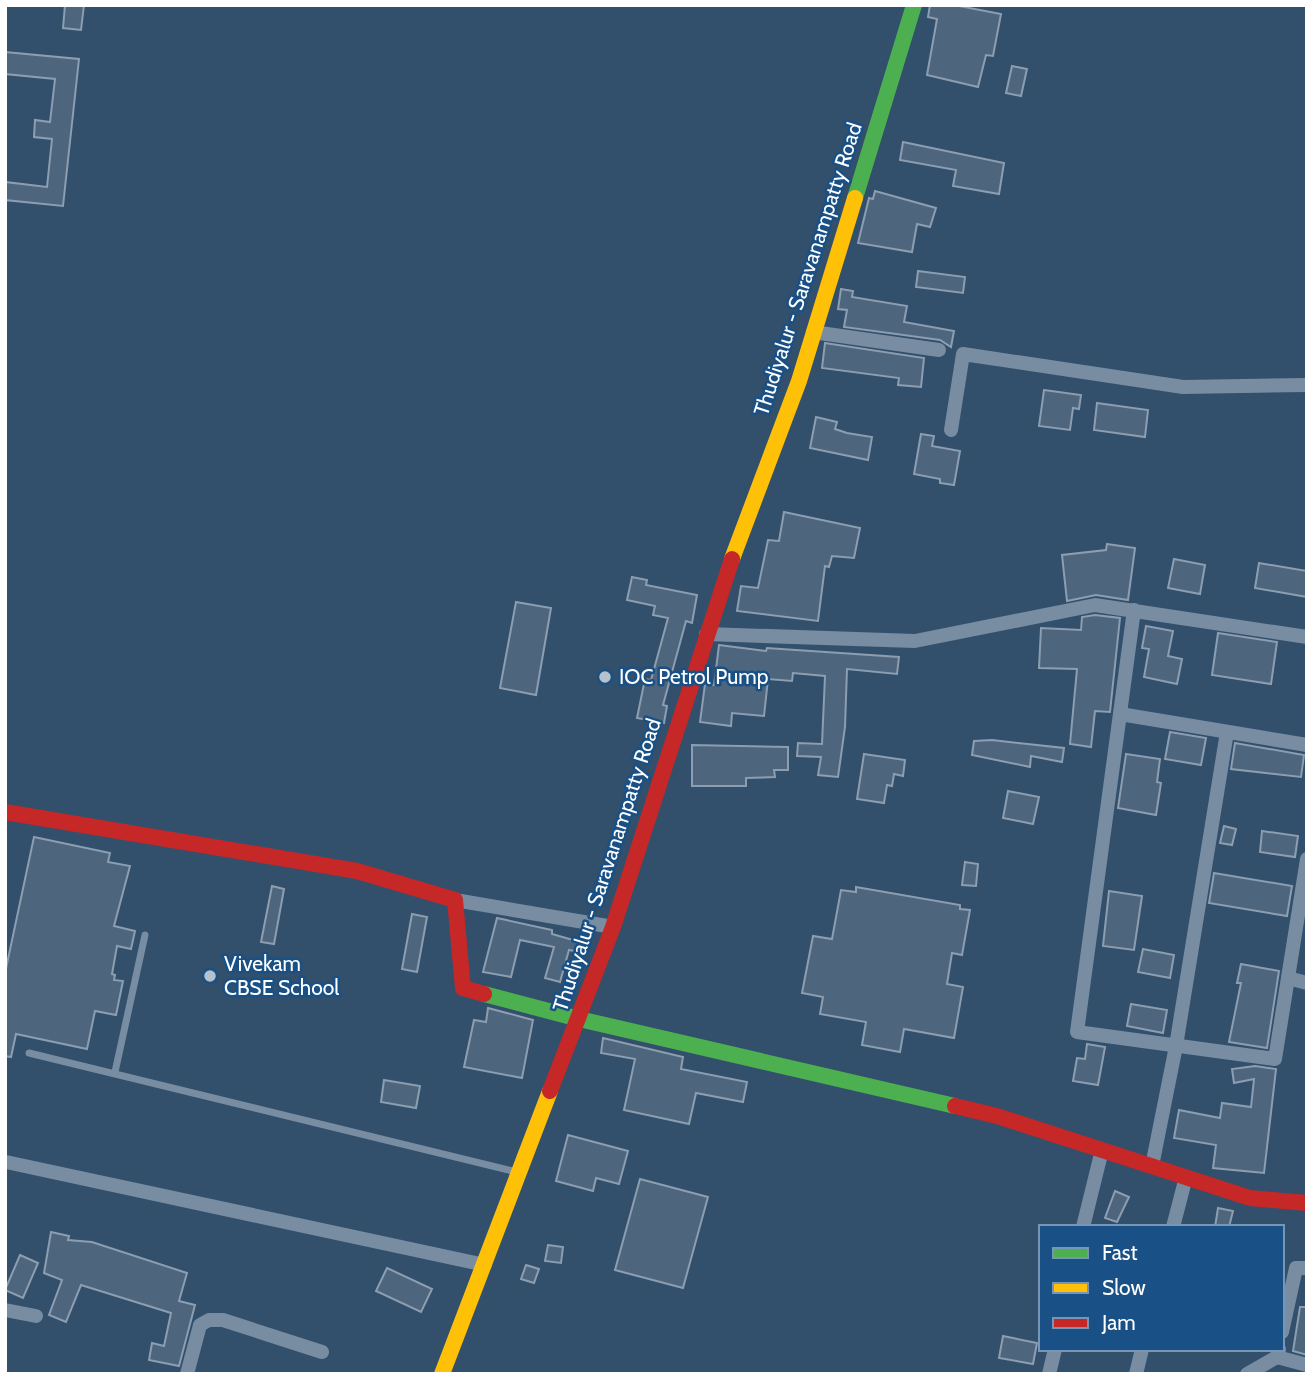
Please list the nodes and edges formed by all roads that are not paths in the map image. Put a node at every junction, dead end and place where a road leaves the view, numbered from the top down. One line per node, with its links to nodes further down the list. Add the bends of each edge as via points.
1 (914, 5): 2 (main road, Thudiyalur - Saravanampatty Road)
2 (813, 332): 3 (street); 7 (main road, Thudiyalur - Saravanampatty Road)
3 (939, 351)
4 (1307, 384): 5 (street, via 1183,387 963,354)
5 (951, 430)
6 (1134, 610): 7 (street, via 1096,605 915,641); 8 (street); 9 (street)
7 (706, 634): 15 (main road, Thudiyalur - Saravanampatty Road)
8 (1307, 637)
9 (1120, 714): 10 (street); 20 (street, via 1077,1032)
10 (1227, 732): 11 (street); 20 (street)
11 (1307, 745)
12 (5, 812): 14 (main road, via 357,871)
13 (1307, 859): 17 (street)
14 (455, 900): 15 (street); 19 (main road, via 463,988)
15 (613, 928): 19 (main road, Thudiyalur - Saravanampatty Road)
16 (145, 934): 22 (lane)
17 (1288, 978): 18 (street); 20 (street, via 1275,1059)
18 (1307, 983)
19 (579, 1019): 23 (main road, via 997,1116); 26 (main road, Thudiyalur - Saravanampatty Road)
20 (1176, 1046): 25 (street)
21 (29, 1053): 22 (lane)
22 (115, 1072): 26 (lane)
23 (1101, 1150): 25 (main road); 29 (street)
24 (6, 1162): 31 (street)
25 (1152, 1166): 27 (main road)
26 (521, 1173): 31 (main road, Thudiyalur - Saravanampatty Road)
27 (1186, 1177): 28 (main road, via 1250,1198); 30 (street)
28 (1307, 1203)
29 (1083, 1225)
30 (1174, 1225)
31 (485, 1265): 42 (main road, Thudiyalur - Saravanampatty Road)
32 (1307, 1268): 35 (street, via 1296,1268)
33 (5, 1310): 34 (street)
34 (36, 1316)
35 (1284, 1323)
36 (1055, 1351): 43 (street)
37 (1142, 1351): 44 (street)
38 (322, 1352): 41 (street, via 223,1320 208,1320 200,1325)
39 (1278, 1353): 40 (street); 45 (street)
40 (1307, 1365)
41 (187, 1374)
42 (442, 1374)
43 (1049, 1374)
44 (1136, 1374)
45 (1247, 1374)

